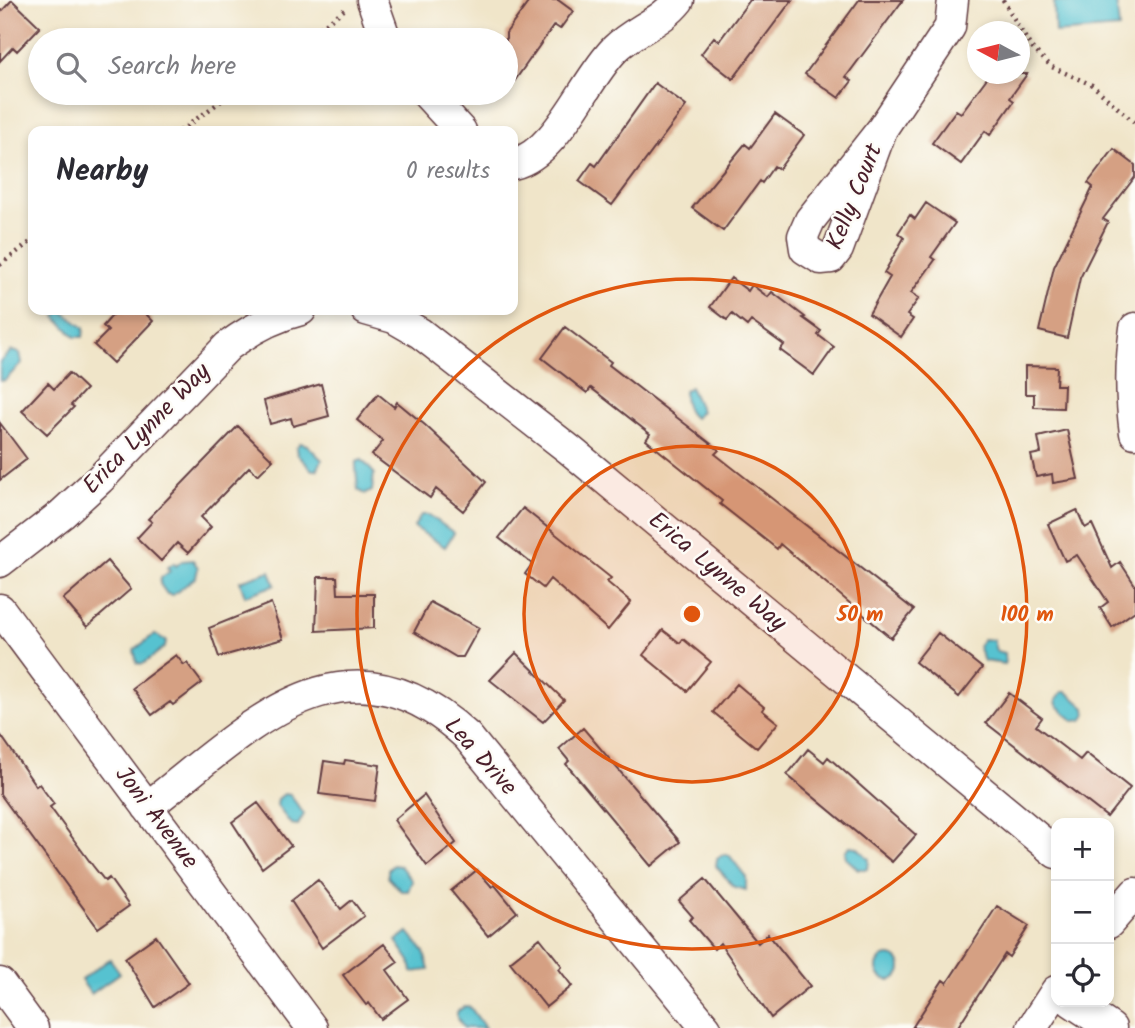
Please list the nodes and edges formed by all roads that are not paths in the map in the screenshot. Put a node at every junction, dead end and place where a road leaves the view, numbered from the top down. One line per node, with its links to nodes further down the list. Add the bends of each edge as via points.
1 (372, 0): 4 (street)
2 (679, 0): 8 (street, via 615,49 551,137)
3 (953, 0): 7 (street, Kelly Court, via 950,27)
4 (382, 28)
5 (437, 105): 6 (street)
6 (456, 126)
7 (882, 130)
8 (518, 162)
9 (286, 315): 13 (street, Erica Lynne Way, via 228,346 100,479)
10 (384, 315): 16 (street, Erica Lynne Way, via 420,333 560,442)
11 (1135, 328): 12 (street, via 1130,398)
12 (1135, 433)
13 (0, 562)
14 (0, 609): 15 (street, Joni Avenue)
15 (147, 807): 21 (street, Joni Avenue); 22 (street, Lea Drive, via 275,709 302,696 362,687 420,702 467,736)
16 (1051, 849)
17 (0, 983): 20 (street)
18 (1051, 999): 23 (street)
19 (1080, 1007): 24 (street)
20 (33, 1028)
21 (312, 1028)
22 (706, 1028)
23 (1032, 1028)
24 (1111, 1028)

